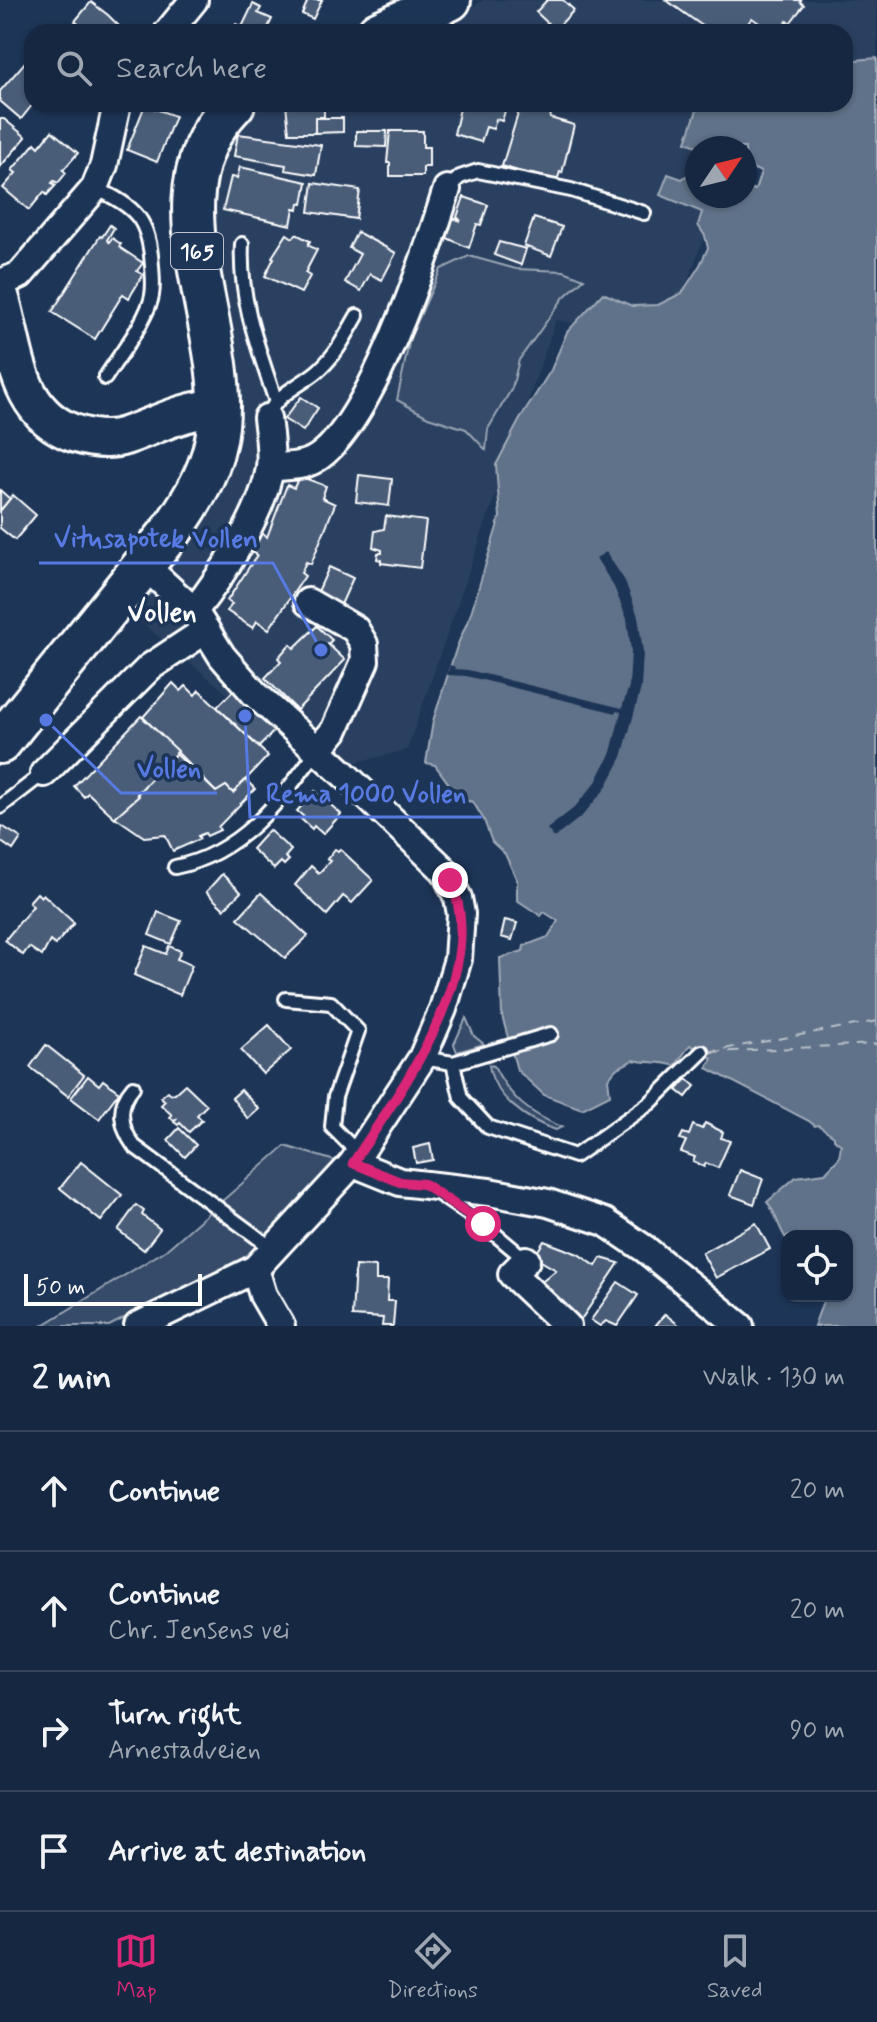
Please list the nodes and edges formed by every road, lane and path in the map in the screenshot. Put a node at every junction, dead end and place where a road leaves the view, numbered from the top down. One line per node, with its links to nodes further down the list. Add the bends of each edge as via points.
1 (450, 0): 4 (main road)
2 (183, 3): 3 (street)
3 (172, 24)
4 (396, 24)
5 (115, 112): 7 (street)
6 (227, 112): 15 (main road, 165, via 200,158 192,213)
7 (95, 188): 11 (street, via 20,275); 14 (lane, via 132,207 142,221 150,239 153,284 143,318)
8 (447, 189): 9 (lane, via 478,171 571,190); 17 (street, via 408,306 355,415 308,463)
9 (644, 213)
10 (242, 244): 16 (lane, via 240,273)
11 (0, 283)
12 (0, 296): 15 (main road, via 21,382 40,412 60,427 84,436 116,438 180,414)
13 (357, 316): 16 (lane, via 336,353)
14 (105, 378)
15 (219, 408): 18 (main road, 165, via 205,477)
16 (272, 410): 17 (street)
17 (270, 468): 20 (street, via 254,513)
18 (144, 565): 20 (street); 21 (main road, 165)
19 (308, 602): 22 (street, via 355,629 364,644 365,661 334,731)
20 (200, 620): 22 (street, via 241,679); 23 (street)
21 (0, 743)
22 (317, 751): 25 (lane, via 283,797 234,843 206,859); 29 (street, via 445,871 458,898 458,959)
23 (44, 773): 24 (lane)
24 (0, 807)
25 (175, 867)
26 (286, 999): 32 (lane, via 331,1003 358,1031 335,1097 332,1127)
27 (551, 1034): 30 (lane)
28 (702, 1052): 30 (lane, via 650,1103 575,1156 488,1127 461,1098)
29 (422, 1058): 30 (lane); 32 (street)
30 (453, 1063)
31 (133, 1087): 34 (lane, via 122,1107 121,1123 134,1146)
32 (356, 1158): 33 (street, via 400,1182); 34 (street)
33 (424, 1184): 35 (lane); 40 (street, via 548,1203 605,1222)
34 (273, 1249): 36 (street)
35 (526, 1260): 39 (street, via 512,1274)
36 (255, 1269): 37 (street); 38 (street)
37 (138, 1326)
38 (281, 1326)
39 (567, 1326)
40 (740, 1326)

